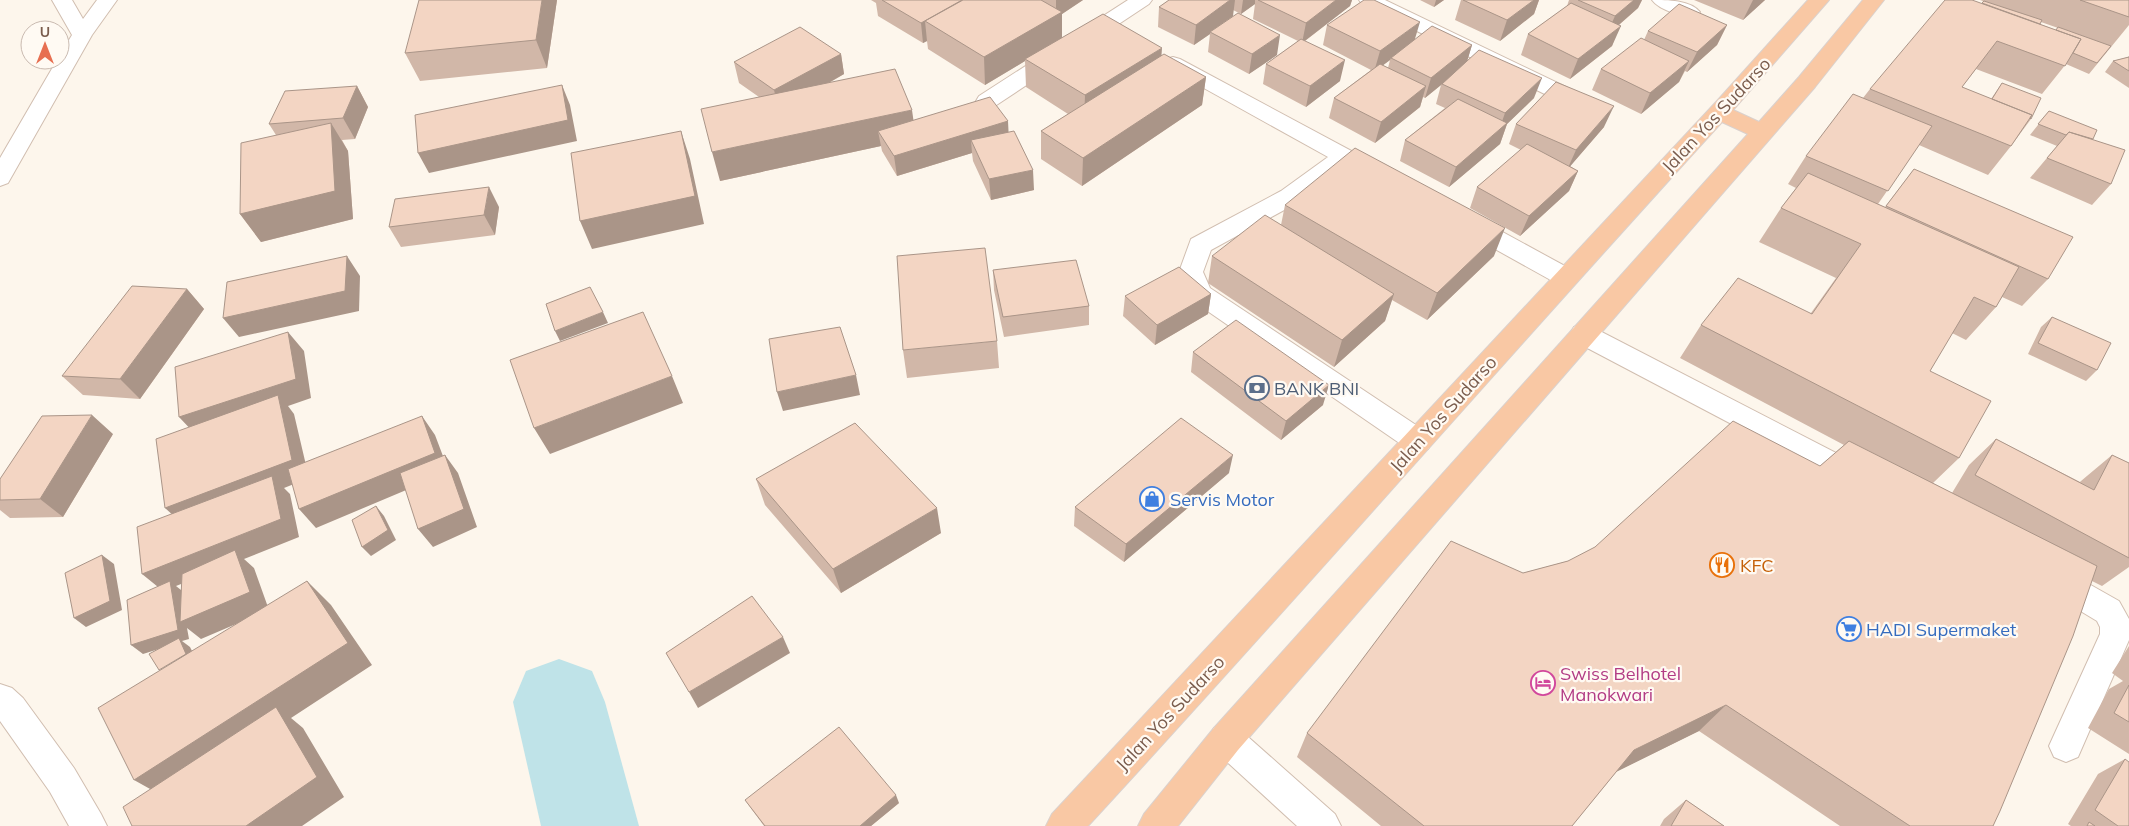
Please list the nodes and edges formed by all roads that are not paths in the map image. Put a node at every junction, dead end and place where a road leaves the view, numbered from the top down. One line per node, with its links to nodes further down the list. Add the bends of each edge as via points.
1 (62, 0): 9 (street)
2 (107, 0): 9 (street)
3 (1142, 0): 11 (street, via 1112,30)
4 (1369, 0): 12 (street)
5 (1662, 0): 8 (street)
6 (1819, 0): 13 (highway, Jalan Yos Sudarso, via 1780,47)
7 (1874, 0): 14 (highway)
8 (1690, 12)
9 (82, 35): 16 (street)
10 (1155, 54): 17 (street)
11 (987, 101)
12 (1596, 110)
13 (1718, 112): 14 (highway); 21 (highway, Jalan Yos Sudarso)
14 (1763, 132): 22 (highway)
15 (0, 134): 16 (street)
16 (22, 139): 18 (street)
17 (1344, 156): 19 (street); 23 (street, via 1289,197 1200,245 1190,272 1199,293)
18 (0, 178)
19 (1395, 184)
20 (1446, 212): 21 (street)
21 (1565, 277): 23 (highway, Jalan Yos Sudarso)
22 (1583, 334): 24 (street); 27 (highway)
23 (1418, 441): 30 (highway, Jalan Yos Sudarso)
24 (1881, 489)
25 (2030, 567): 28 (street, via 2108,611 2116,625 2116,634)
26 (0, 699): 29 (street, via 62,780)
27 (1226, 739): 31 (highway); 32 (street)
28 (2066, 746)
29 (89, 826)
30 (1064, 826)
31 (1156, 826)
32 (1323, 826)

